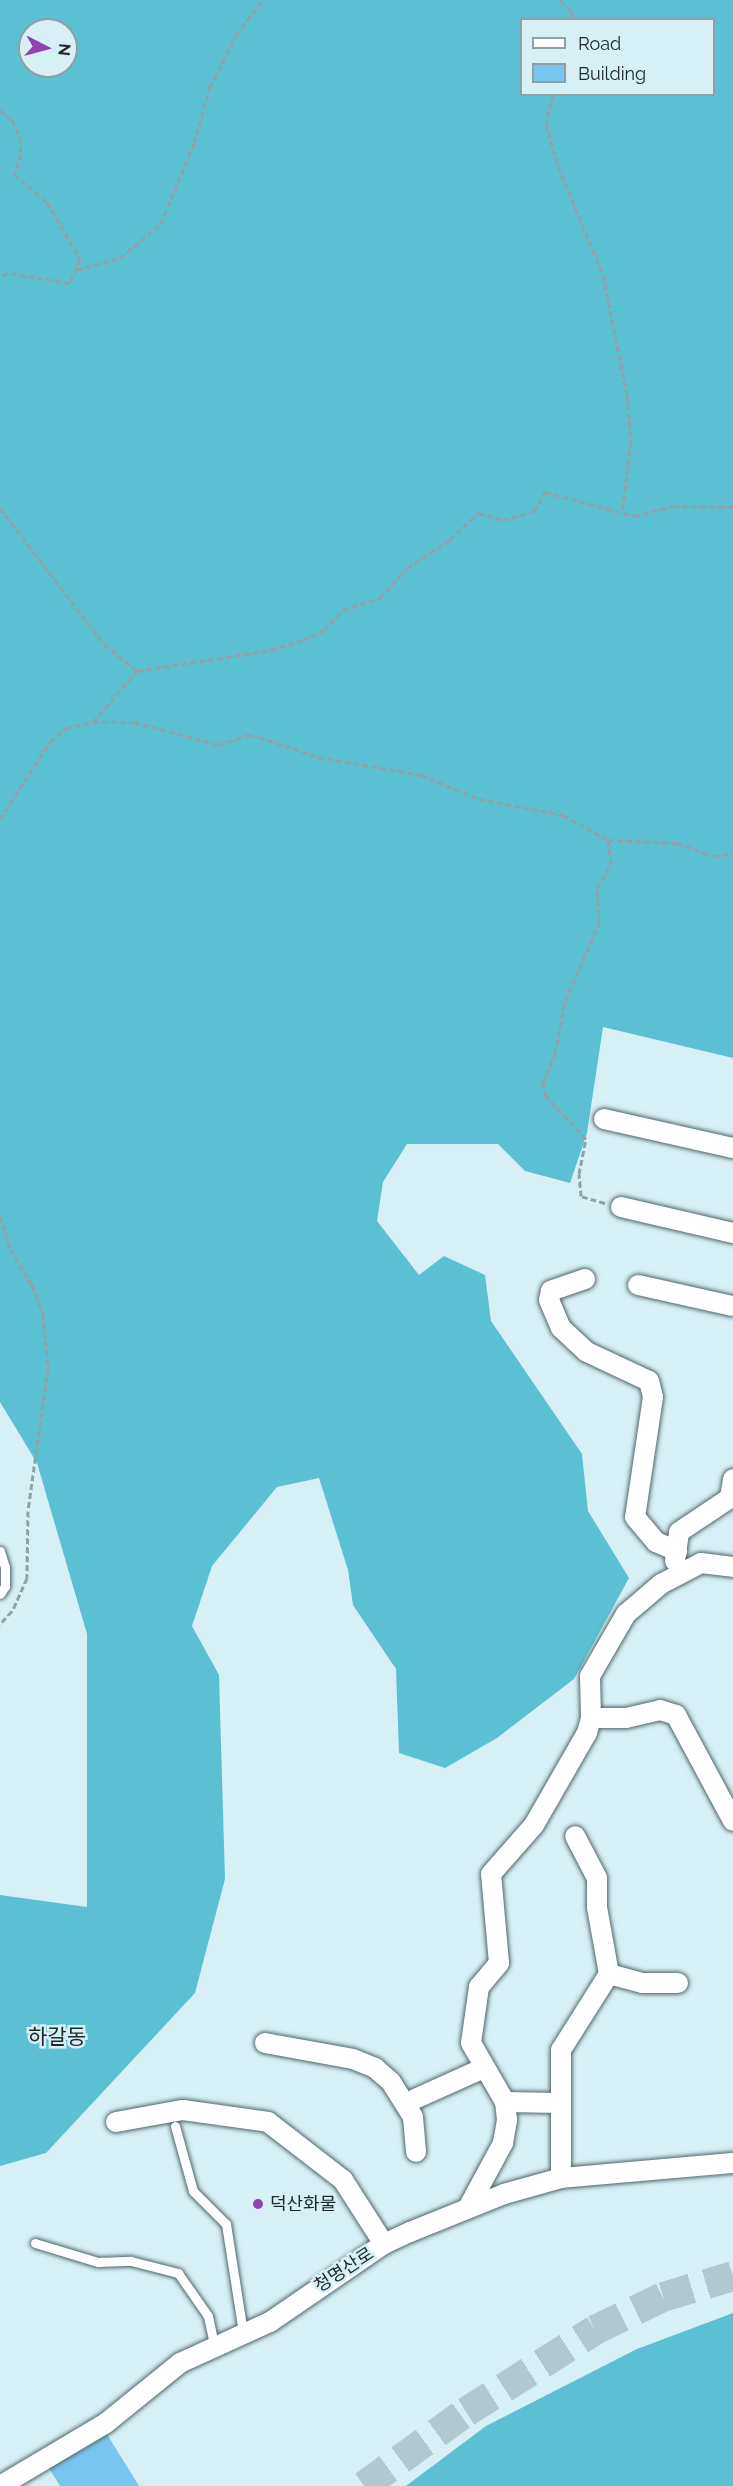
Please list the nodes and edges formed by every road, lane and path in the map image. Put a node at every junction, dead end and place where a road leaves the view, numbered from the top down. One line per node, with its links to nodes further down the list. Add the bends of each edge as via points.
1 (263, 0): 6 (path, via 236,35 210,87 194,143 162,224 120,258)
2 (560, 0): 3 (path, via 571,11)
3 (572, 18)
4 (553, 96): 10 (path, via 546,123 558,166 603,275 627,395 631,441)
5 (0, 110): 6 (path, via 12,120 20,137 21,154 14,174 47,202 80,259)
6 (77, 270): 7 (path, via 70,283 8,273)
7 (0, 277)
8 (733, 507): 10 (path, via 673,506 634,516)
9 (0, 508): 11 (path, via 104,644)
10 (622, 512): 11 (path, via 544,492 534,510 503,520 478,513 450,540 407,568 380,598 343,610 324,630 303,640 271,650)
11 (137, 671): 12 (path)
12 (93, 722): 13 (path, via 66,728 50,742); 14 (path, via 134,722 219,745 248,735 260,737 318,757 421,775 479,799 563,815)
13 (0, 819)
14 (608, 840): 15 (path, via 677,843 713,856); 18 (path, via 611,864 597,888 599,924 565,1001 555,1054 543,1083 546,1096 586,1139 579,1174 581,1196)
15 (733, 854)
16 (604, 1119): 17 (street)
17 (733, 1148)
18 (621, 1208): 20 (street)
19 (0, 1216): 30 (path, via 10,1249 32,1285 43,1314 48,1368 28,1511 27,1578 12,1611)
20 (733, 1233)
21 (585, 1279): 26 (street, via 551,1291 549,1300 561,1328 587,1352 650,1381 653,1397 634,1517 656,1542)
22 (638, 1285): 23 (street)
23 (733, 1306)
24 (733, 1479): 26 (street, via 730,1498 680,1532)
25 (0, 1551): 29 (lane, via 5,1567 5,1586)
26 (677, 1551): 28 (street)
27 (733, 1567): 28 (street, via 708,1562)
28 (673, 1576): 31 (street, via 633,1605 590,1676)
29 (0, 1594)
30 (0, 1624)
31 (591, 1718): 32 (street, via 626,1718 660,1710 676,1715); 37 (street, via 587,1733 534,1825 491,1874 499,1963 479,1988 471,2043)
32 (733, 1821)
33 (575, 1836): 34 (street, via 597,1878 597,1907)
34 (609, 1974): 35 (street, via 642,1983); 40 (street, via 561,2050)
35 (678, 1983)
36 (265, 2043): 39 (street, via 368,2064 391,2082)
37 (484, 2068): 38 (street); 39 (street)
38 (505, 2102): 40 (street); 46 (street, via 503,2143)
39 (406, 2103): 43 (street, via 415,2125)
40 (561, 2103): 45 (street)
41 (116, 2122): 48 (street, via 177,2110 268,2122 343,2180)
42 (175, 2126): 49 (lane, via 193,2191 226,2224)
43 (416, 2152)
44 (733, 2163): 45 (street, 청명산로)
45 (561, 2178): 46 (street, 청명산로)
46 (470, 2206): 48 (street, 청명산로)
47 (35, 2243): 50 (lane, via 98,2262 131,2262 178,2273 208,2316)
48 (384, 2244): 49 (street, 청명산로, via 270,2322)
49 (243, 2333): 50 (street, 청명산로)
50 (214, 2345): 51 (street, 청명산로, via 180,2363 85,2437)
51 (0, 2486)

